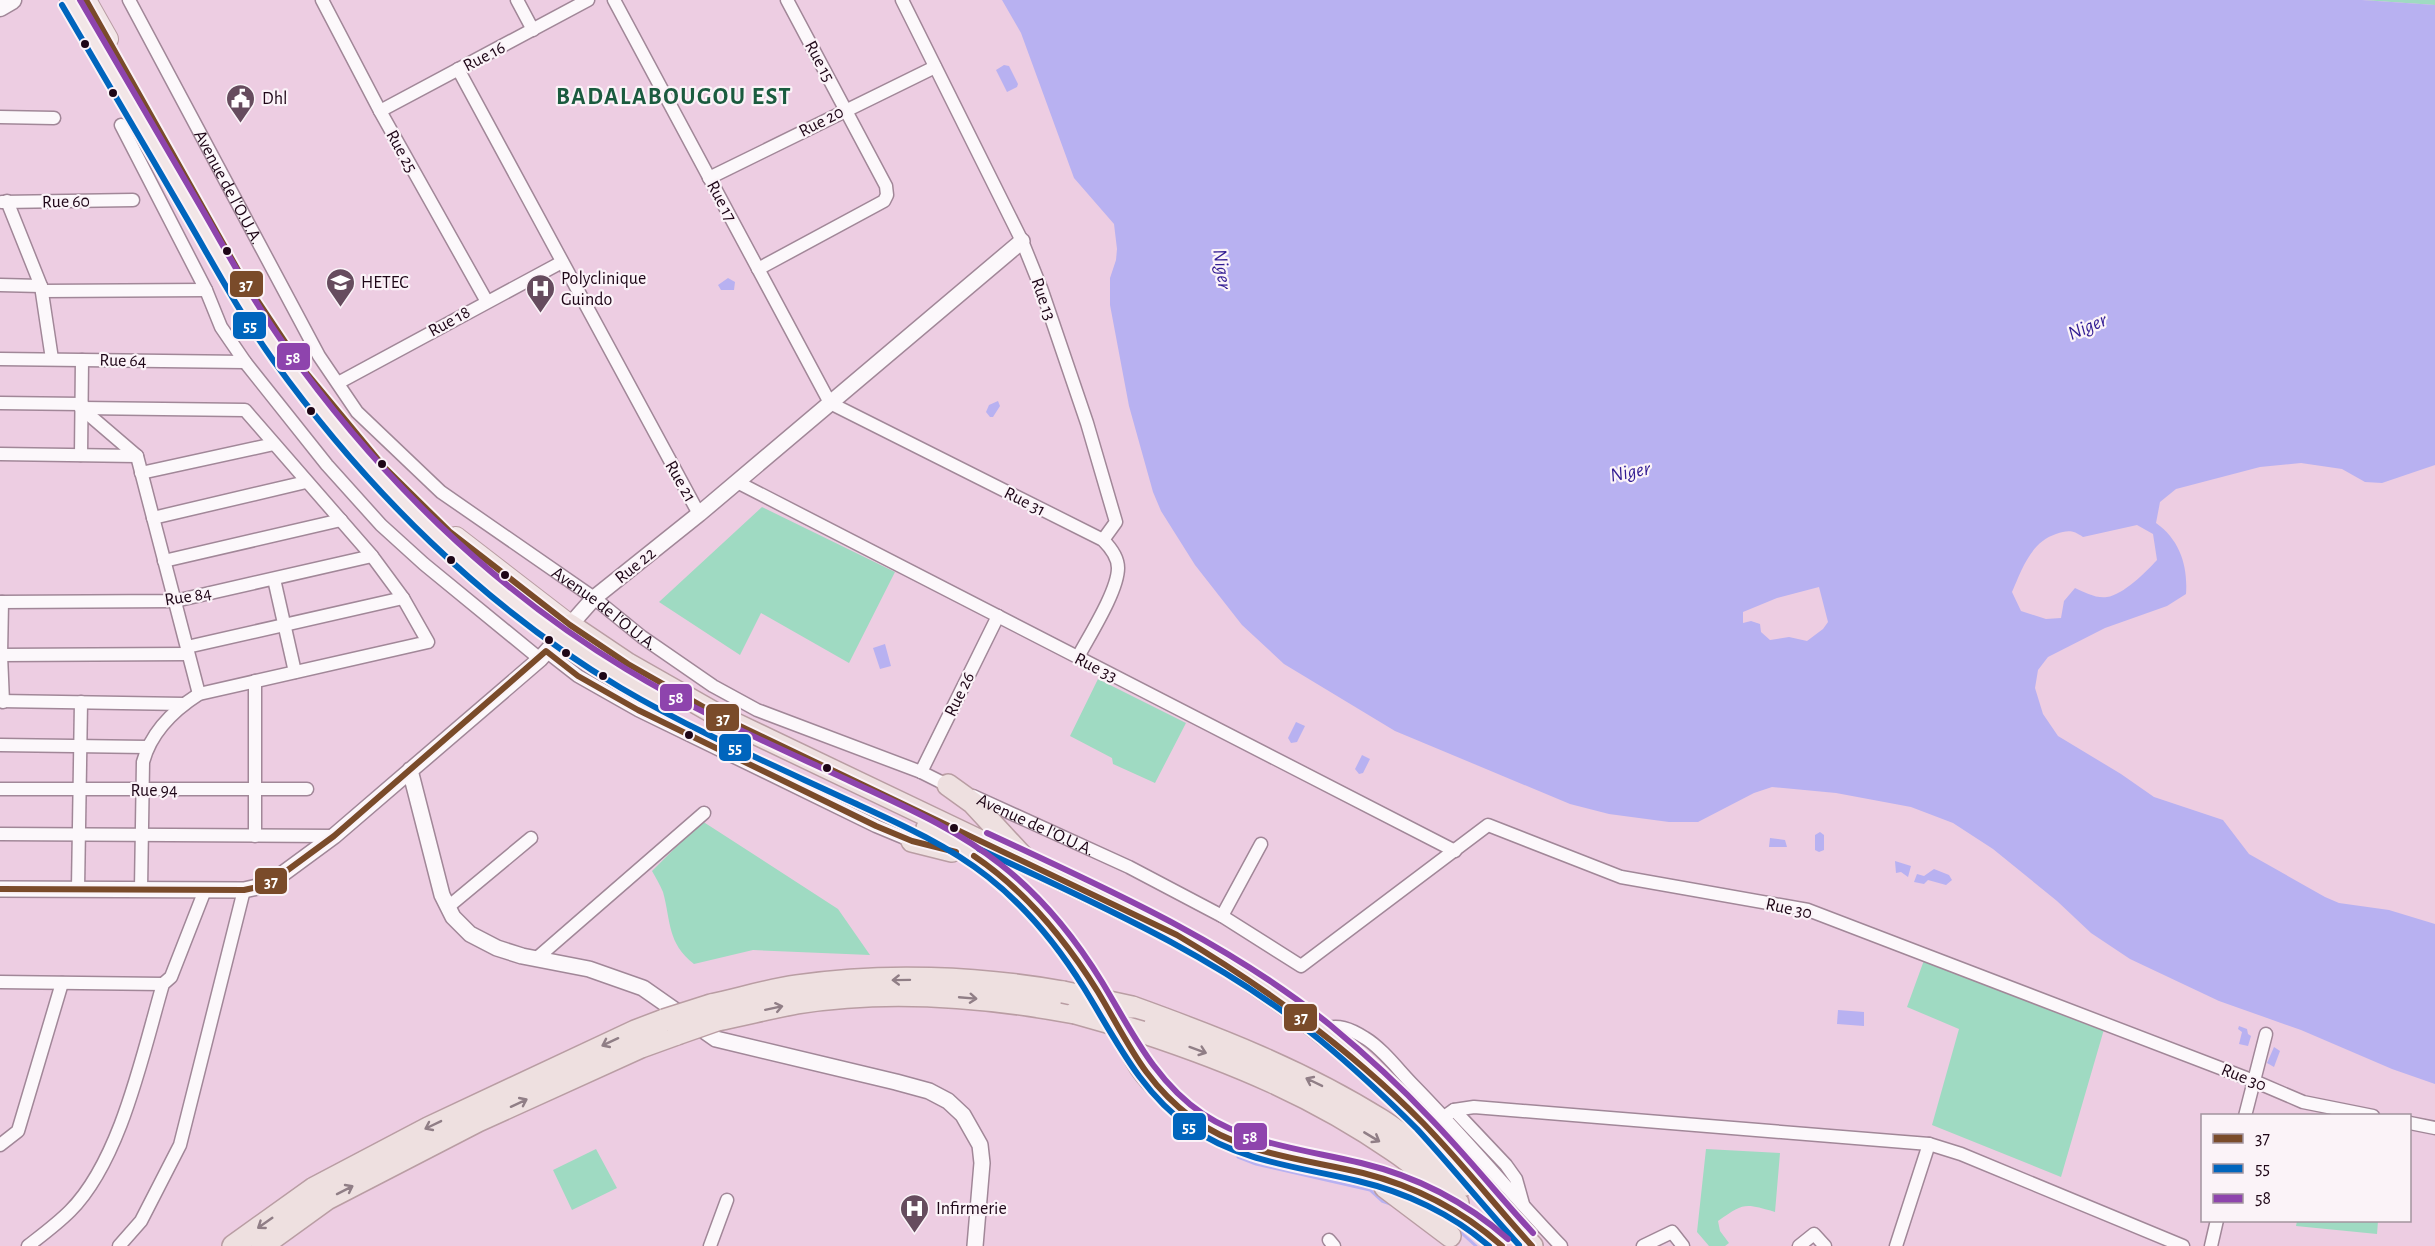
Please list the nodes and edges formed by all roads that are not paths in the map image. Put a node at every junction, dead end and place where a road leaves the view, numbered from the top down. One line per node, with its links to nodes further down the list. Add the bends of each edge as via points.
1 (12, 0): 11 (main road)
2 (70, 0): 58 (main road, Avenue de l'O.U.A., via 234,282 291,370 377,474)
3 (86, 0): 58 (main road, Avenue de l'O.U.A., via 243,279 303,369 385,468)
4 (129, 0): 34 (street, Avenue de l'O.U.A., via 314,346)
5 (322, 0): 16 (street, Rue 25)
6 (516, 0): 12 (street)
7 (588, 0): 12 (street, Rue 16)
8 (614, 0): 20 (street, Rue 17)
9 (787, 0): 15 (street, Rue 15)
10 (902, 0): 13 (street, Rue 13)
11 (0, 7)
12 (533, 30): 14 (street, Rue 16)
13 (935, 67): 15 (street, Rue 20); 23 (street, Rue 13)
14 (458, 69): 16 (street, Rue 16); 24 (street, Rue 21)
15 (846, 109): 20 (street, Rue 20); 25 (street, Rue 15, via 886,186 884,201)
16 (380, 111): 29 (street, Rue 25)
17 (0, 117): 18 (street)
18 (54, 118)
19 (121, 125): 28 (street, Avenue de l'O.U.A.)
20 (709, 178): 25 (street, Rue 17)
21 (133, 200): 22 (street, Rue 60)
22 (3, 202): 27 (street)
23 (1022, 241): 36 (street, Rue 22); 48 (street, Rue 13, via 1087,423 1116,522)
24 (561, 262): 29 (street, Rue 18); 45 (street, Rue 21)
25 (758, 269): 36 (street, Rue 17)
26 (0, 285): 27 (street)
27 (41, 288): 28 (street); 31 (street)
28 (206, 290): 33 (street, Avenue de l'O.U.A., via 221,327)
29 (486, 300): 34 (street, Rue 18)
30 (0, 359): 31 (street, Rue 64)
31 (52, 359): 32 (street, Rue 64)
32 (82, 360): 33 (street, Rue 64); 37 (street)
33 (245, 362): 58 (street, Avenue de l'O.U.A., via 327,465 381,525 424,564)
34 (338, 383): 53 (street, Avenue de l'O.U.A., via 357,412 441,492)
35 (0, 403): 37 (street)
36 (830, 403): 44 (street, Rue 22); 48 (street, Rue 31)
37 (82, 406): 38 (street, via 245,410); 40 (street); 41 (street)
38 (274, 444): 42 (street); 43 (street)
39 (0, 454): 40 (street)
40 (81, 455): 41 (street)
41 (137, 456): 42 (street)
42 (141, 473): 46 (street)
43 (306, 482): 46 (street); 47 (street)
44 (737, 482): 45 (street, Rue 22); 56 (street, Rue 33)
45 (699, 514): 53 (street, Rue 22)
46 (153, 518): 50 (street)
47 (341, 520): 49 (street); 50 (street)
48 (1103, 540): 61 (street, via 1116,559 1114,587)
49 (372, 556): 51 (street, Rue 84); 52 (street)
50 (164, 561): 54 (street)
51 (274, 579): 54 (street, Rue 84); 57 (street)
52 (403, 598): 57 (street); 62 (street, via 428,642)
53 (594, 598): 58 (street, Rue 22); 72 (street, Avenue de l'O.U.A., via 642,638 713,686 757,710)
54 (175, 601): 55 (street, Rue 84); 59 (street)
55 (1, 602): 60 (street)
56 (998, 616): 61 (street, Rue 33); 72 (street, Rue 26)
57 (284, 625): 59 (street); 62 (street)
58 (554, 643): 71 (street, Rue 22); 86 (street, Avenue de l'O.U.A., via 578,676 638,710); 89 (highway, via 679,710 919,824); 90 (highway, via 628,664 723,718)
59 (187, 651): 60 (street); 64 (street)
60 (0, 655): 65 (street)
61 (1078, 657): 88 (street, Rue 33)
62 (295, 672): 63 (street)
63 (255, 681): 64 (street); 75 (street)
64 (199, 694): 67 (street)
65 (2, 701): 66 (street)
66 (81, 702): 67 (street); 69 (street)
67 (184, 704): 70 (street, via 159,728)
68 (0, 745): 69 (street)
69 (80, 746): 70 (street); 77 (street)
70 (147, 747): 78 (street)
71 (410, 770): 84 (street, Rue 22); 96 (street)
72 (921, 772): 73 (street, Avenue de l'O.U.A.)
73 (948, 785): 90 (highway, via 973,803); 97 (street, Avenue de l'O.U.A., via 1129,867)
74 (0, 789): 77 (street, Rue 94)
75 (255, 789): 76 (street, Rue 94); 78 (street, Rue 94); 83 (street)
76 (307, 789)
77 (80, 790): 78 (street, Rue 94); 81 (street)
78 (141, 790): 82 (street)
79 (704, 813): 98 (street)
80 (0, 834): 81 (street)
81 (79, 835): 82 (street); 92 (street)
82 (141, 835): 83 (street); 93 (street)
83 (255, 836): 84 (street)
84 (334, 836): 95 (street, Rue 22, via 281,875 262,886)
85 (531, 838): 96 (street)
86 (912, 841): 89 (highway)
87 (1261, 844): 97 (street)
88 (1455, 851): 99 (street, Rue 30); 107 (street, Rue 30, via 1488,825 1621,877 1808,910)
89 (978, 858): 115 (highway, via 1028,899 1041,915 1092,982 1143,1070 1170,1099 1196,1120 1250,1148)
90 (1029, 863): 105 (highway, via 1177,935 1235,968)
91 (0, 888): 92 (street, Rue 22)
92 (78, 889): 93 (street, Rue 22)
93 (141, 890): 94 (street, Rue 22)
94 (205, 890): 95 (street, Rue 22); 102 (street, via 171,977)
95 (244, 890): 122 (street, via 180,1145 141,1221)
96 (448, 907): 98 (street, via 470,934 497,948)
97 (1222, 915): 99 (street, Avenue de l'O.U.A.)
98 (537, 958): 126 (street, via 589,969 643,988 716,1039 896,1082 948,1101 963,1115 980,1145)
99 (1301, 966)
100 (0, 982): 101 (street)
101 (62, 983): 102 (street); 114 (street, via 18,1131)
102 (163, 984): 121 (street, via 127,1108 104,1165 72,1210)
103 (714, 1013): 104 (highway, bridge); 117 (highway, one-way to 103, bridge, via 1383,1121 1324,1087 1217,1037 1132,1007 1023,985 939,979 796,986); 120 (highway, one-way to 120, bridge, via 864,996 939,996 1024,1003 1142,1032 1238,1065 1338,1117 1395,1151)
104 (670, 1027): 123 (highway, one-way to 123, via 614,1040 418,1133 314,1188); 124 (highway, one-way to 104, via 327,1199 478,1121 641,1047)
105 (1322, 1030): 108 (street, via 1341,1027 1368,1039); 117 (highway, via 1424,1124)
106 (2266, 1034): 107 (street)
107 (2254, 1080): 109 (street); 110 (street, Rue 30, via 2302,1102)
108 (1449, 1114): 113 (street, via 1474,1107); 128 (street, via 1524,1208)
109 (2246, 1114)
110 (2363, 1114)
111 (2411, 1123): 112 (street)
112 (2435, 1128)
113 (1929, 1144): 133 (street); 134 (street)
114 (0, 1145)
115 (1364, 1173): 119 (highway); 120 (highway, via 1422,1193)
116 (727, 1200): 125 (street)
117 (1502, 1214): 127 (highway)
118 (2217, 1222): 135 (street)
119 (1455, 1241)
120 (1498, 1242)
121 (28, 1246)
122 (118, 1246)
123 (233, 1246)
124 (262, 1246)
125 (710, 1246)
126 (975, 1246)
127 (1532, 1246)
128 (1561, 1246)
129 (1643, 1246): 130 (street, via 1672,1232)
130 (1683, 1246)
131 (1799, 1246): 132 (street, via 1814,1234)
132 (1825, 1246)
133 (1896, 1246)
134 (2183, 1246)
135 (2211, 1246)

